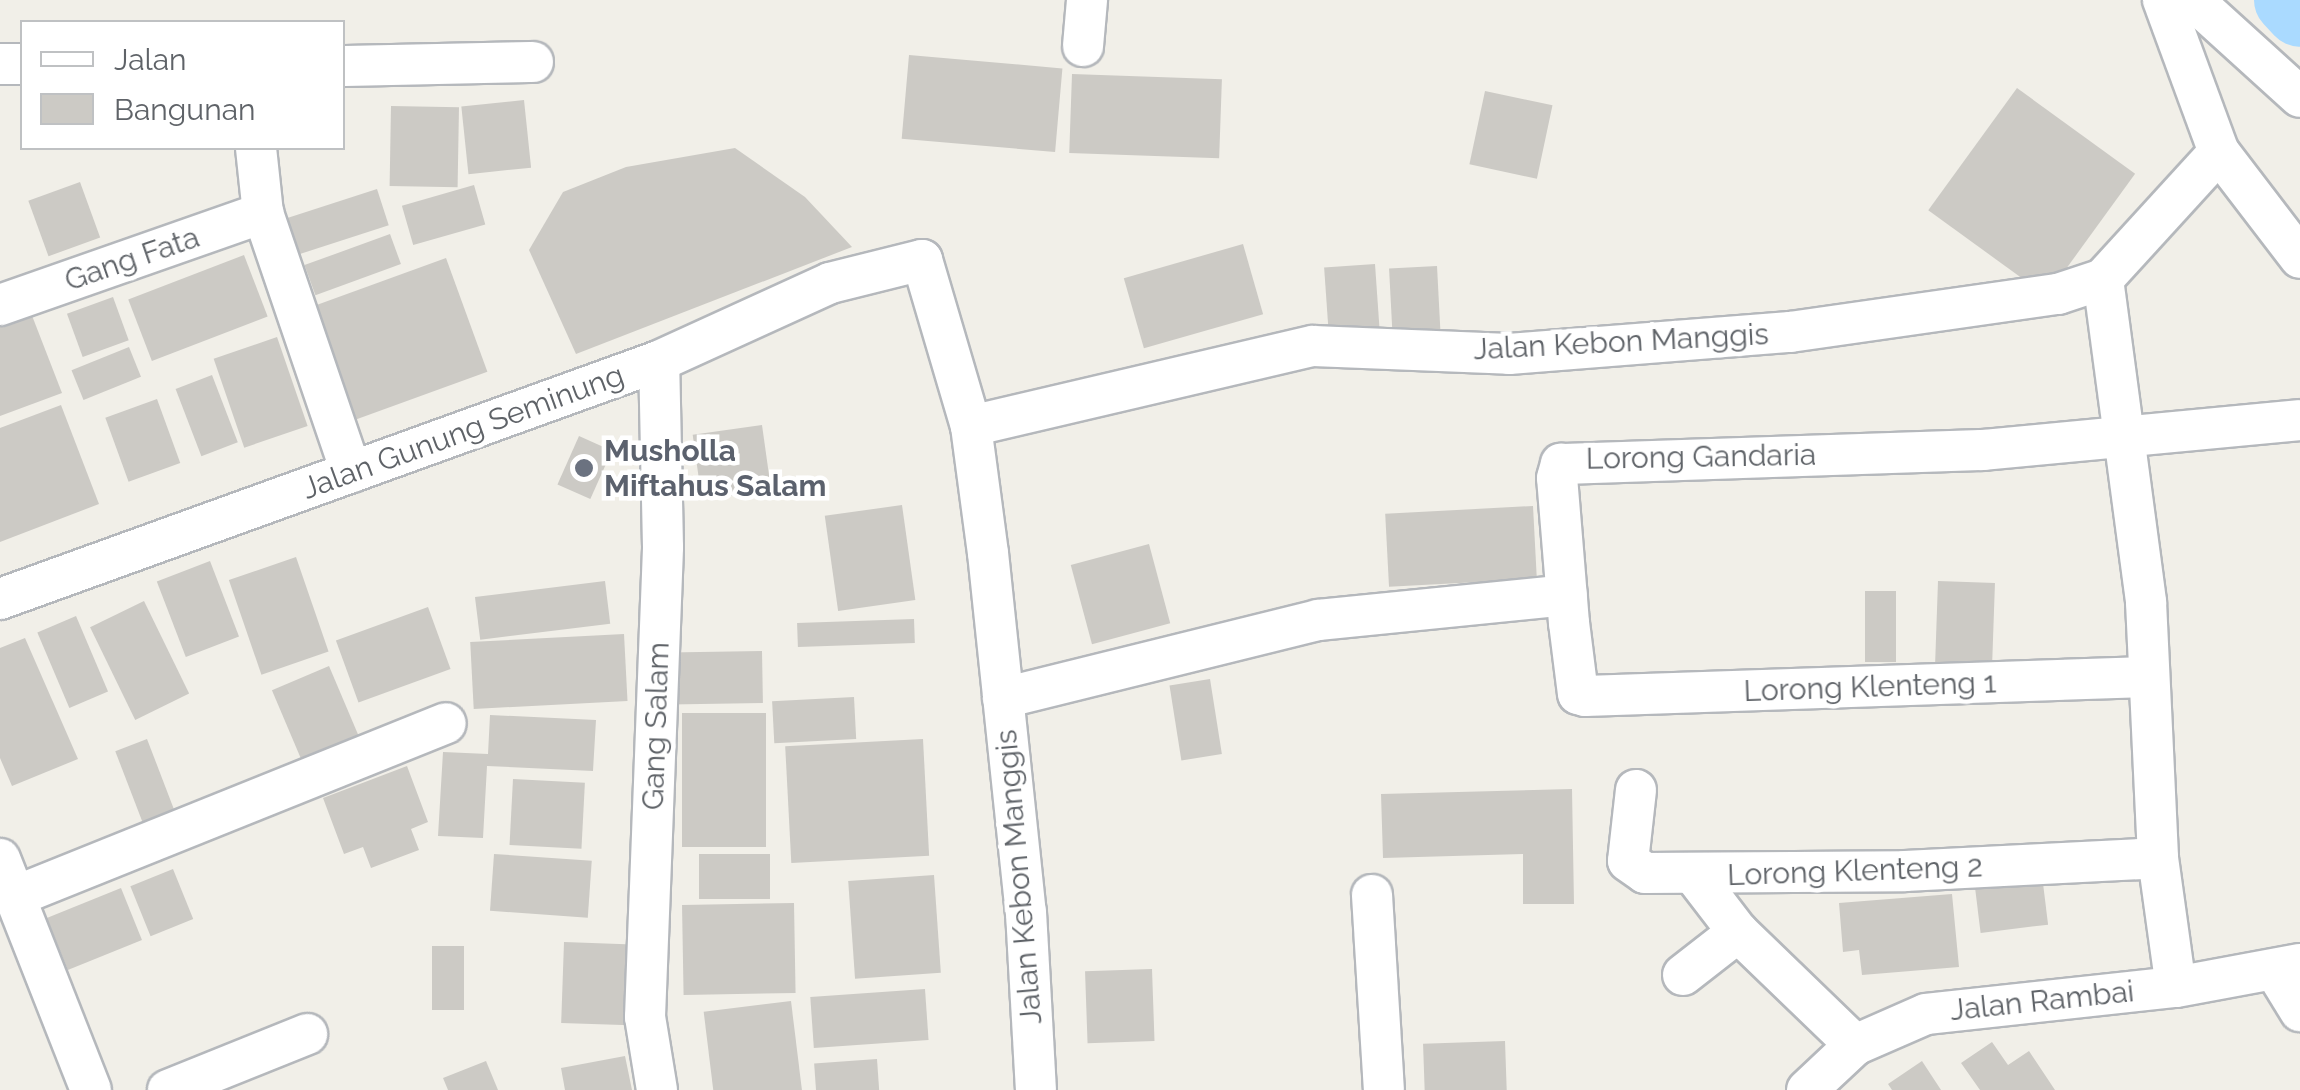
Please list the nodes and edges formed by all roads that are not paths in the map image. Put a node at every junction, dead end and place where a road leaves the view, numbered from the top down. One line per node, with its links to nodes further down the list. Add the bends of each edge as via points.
1 (1087, 0): 4 (street)
2 (2163, 0): 9 (street)
3 (2193, 0): 7 (street)
4 (1083, 46)
5 (534, 62): 6 (street)
6 (345, 66)
7 (2300, 97)
8 (256, 150): 10 (street)
9 (2219, 152): 11 (street); 13 (street)
10 (263, 212): 14 (street, Gang Fata); 19 (street)
11 (2300, 258)
12 (922, 260): 15 (street, Jalan Gunung Seminung, via 830,283); 17 (street, Jalan Kebon Manggis)
13 (2103, 279): 17 (street, Jalan Kebon Manggis, via 1988,306 1790,332 1510,354 1313,346); 18 (street)
14 (0, 305)
15 (659, 362): 19 (street, Jalan Gunung Seminung); 40 (street, Gang Salam, via 663,548 645,1017)
16 (2300, 420): 18 (street)
17 (970, 426): 23 (street, Jalan Kebon Manggis)
18 (2128, 440): 20 (street, Lorong Gandaria, via 1570,460 1557,478); 22 (street)
19 (351, 472): 21 (street, Jalan Gunung Seminung)
20 (1566, 594): 22 (street, Lorong Klenteng 1, via 1578,694 1592,696); 23 (street, via 1318,620)
21 (0, 599)
22 (2148, 677): 27 (street)
23 (1004, 698): 41 (street, Jalan Kebon Manggis)
24 (446, 723): 29 (street)
25 (1636, 790): 28 (street, Lorong Klenteng 2, via 1628,861 1645,873)
26 (0, 858): 29 (street)
27 (2158, 858): 28 (street, Lorong Klenteng 2); 34 (street)
28 (1694, 876): 31 (street)
29 (16, 896): 38 (street)
30 (1372, 896): 42 (street)
31 (1738, 932): 33 (street); 37 (street)
32 (2288, 968): 34 (street, Jalan Rambai); 35 (street)
33 (1683, 975)
34 (2176, 987): 37 (street, Jalan Rambai, via 1961,1006)
35 (2300, 1011)
36 (307, 1034): 39 (street)
37 (1855, 1045): 43 (street, Jalan Rambai)
38 (91, 1090)
39 (168, 1090)
40 (657, 1090)
41 (1036, 1090)
42 (1384, 1090)
43 (1807, 1090)

